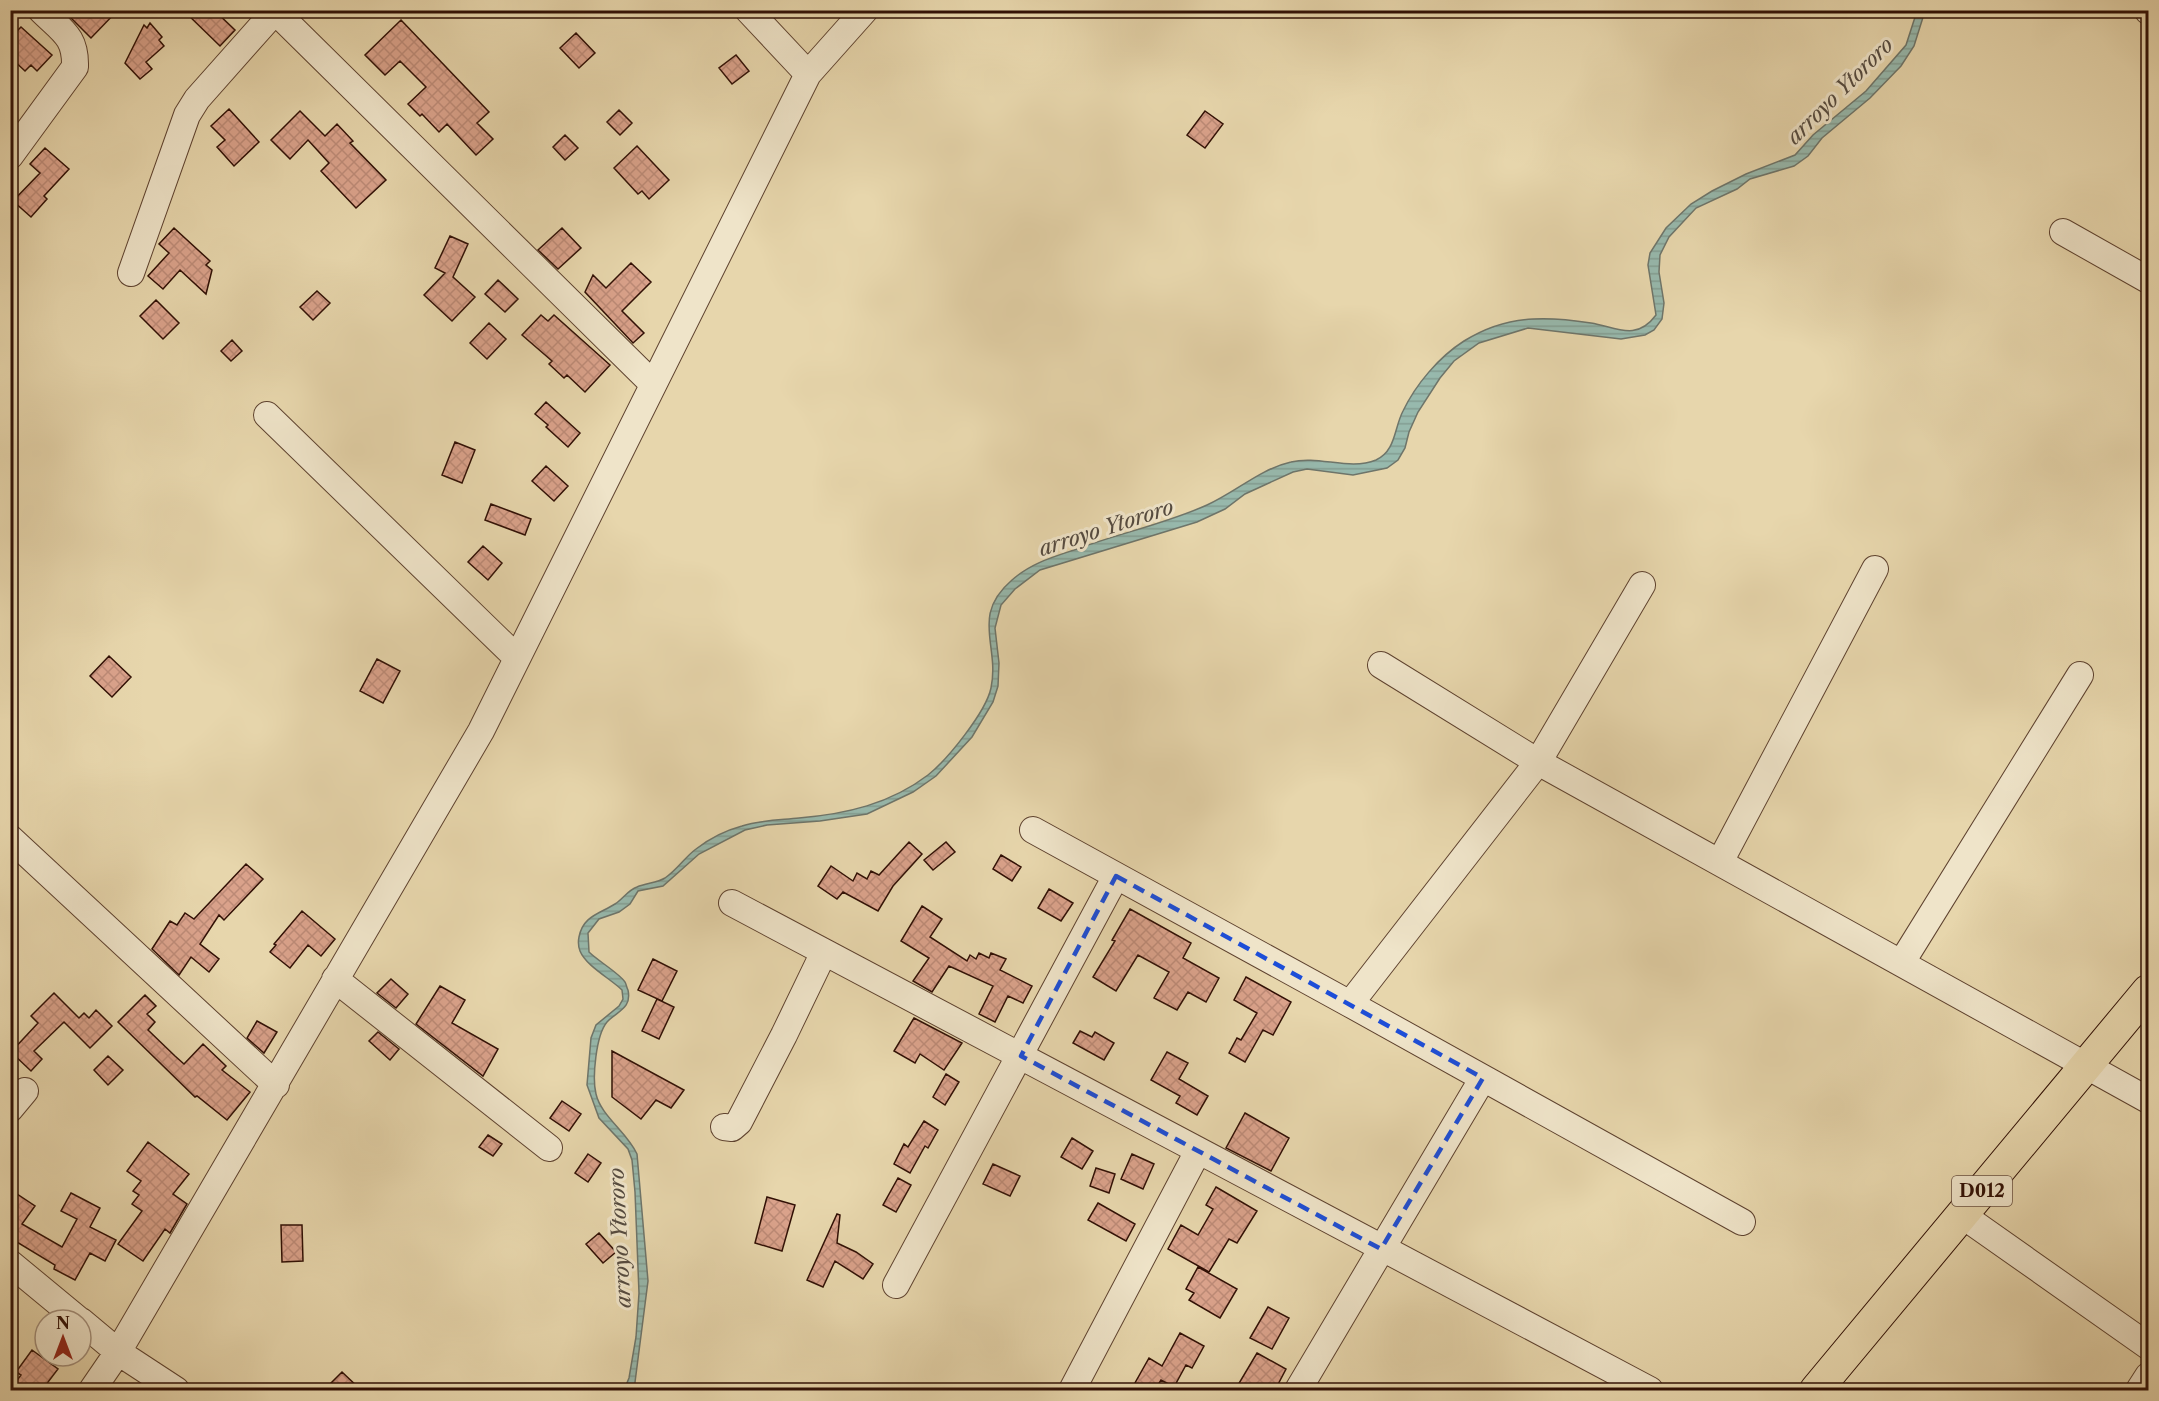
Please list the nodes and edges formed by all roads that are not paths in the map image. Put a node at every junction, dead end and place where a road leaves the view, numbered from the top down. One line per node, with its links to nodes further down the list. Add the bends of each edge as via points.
1 (41, 10): 6 (street, via 72,40 75,67)
2 (748, 10): 5 (street)
3 (865, 10): 5 (street)
4 (275, 11): 8 (street, via 187,115); 10 (street)
5 (808, 74): 10 (street)
6 (10, 156)
7 (2063, 232): 9 (street)
8 (131, 273)
9 (2148, 280)
10 (653, 384): 14 (street)
11 (267, 415): 14 (street)
12 (1875, 569): 20 (street)
13 (1642, 585): 17 (street)
14 (516, 657): 25 (street, via 481,732)
15 (1381, 665): 17 (street)
16 (2080, 675): 24 (street)
17 (1538, 762): 20 (street); 27 (street)
18 (1033, 830): 21 (street)
19 (10, 837): 31 (street)
20 (1720, 862): 24 (street)
21 (1116, 876): 27 (street); 28 (street)
22 (732, 903): 23 (street)
23 (824, 952): 28 (street); 33 (street, via 739,1122 732,1128)
24 (1902, 962): 29 (street)
25 (335, 979): 31 (street); 34 (street)
26 (2148, 991): 29 (main road, D012)
27 (1350, 1004): 30 (street)
28 (1020, 1056): 35 (street); 40 (street)
29 (2087, 1064): 32 (street); 36 (main road, D012)
30 (1483, 1078): 37 (street); 38 (street)
31 (276, 1085): 44 (street)
32 (2148, 1100)
33 (724, 1127)
34 (549, 1148)
35 (1198, 1150): 38 (street); 48 (street)
36 (1962, 1215): 43 (street); 51 (main road, D012)
37 (1742, 1222)
38 (1381, 1249): 49 (street); 50 (street)
39 (10, 1263): 41 (street)
40 (896, 1285)
41 (64, 1308)
42 (93, 1332): 44 (street)
43 (2148, 1346)
44 (118, 1352): 46 (street); 47 (street)
45 (2148, 1376): 52 (street)
46 (92, 1390)
47 (176, 1390)
48 (1072, 1390)
49 (1298, 1390)
50 (1650, 1390)
51 (1816, 1390)
52 (2139, 1390)

